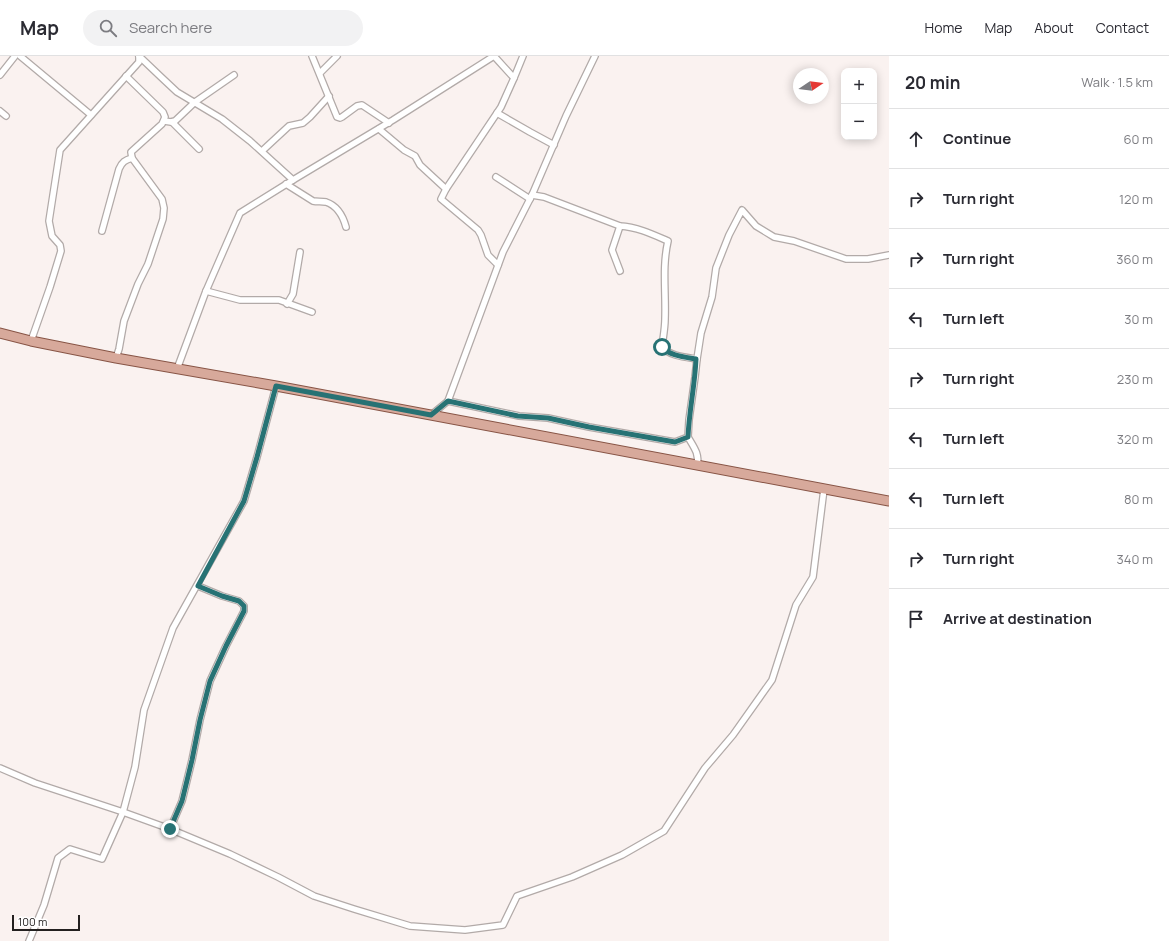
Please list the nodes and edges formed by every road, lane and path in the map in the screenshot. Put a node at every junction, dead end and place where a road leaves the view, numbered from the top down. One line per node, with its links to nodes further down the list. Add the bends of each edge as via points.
1 (15, 56): 10 (street)
2 (20, 56): 18 (street)
3 (139, 56): 12 (street, via 139,62); 15 (street, via 178,92)
4 (312, 56): 9 (street)
5 (337, 56): 9 (street)
6 (494, 56): 13 (street); 22 (street)
7 (523, 56): 13 (street)
8 (595, 56): 24 (street)
9 (320, 73): 14 (street)
10 (0, 75)
11 (234, 75): 15 (street)
12 (126, 76): 18 (street); 20 (street, via 163,112)
13 (514, 78): 17 (street)
14 (329, 96): 22 (street, via 337,117 345,116 362,105); 26 (street, via 303,123 289,126)
15 (195, 102): 21 (street); 26 (street, via 222,119)
16 (0, 111): 19 (street)
17 (497, 113): 24 (street); 31 (street)
18 (91, 114): 44 (street, via 61,147 59,154 49,221 51,233 60,245 61,251)
19 (6, 116)
20 (164, 121): 21 (street); 27 (street, via 131,152)
21 (172, 122): 25 (street)
22 (389, 123): 23 (street)
23 (379, 129): 29 (street); 31 (street, via 415,156 420,165)
24 (554, 145): 32 (street)
25 (199, 149)
26 (262, 151): 29 (street)
27 (132, 158): 35 (street, via 122,162); 45 (street, via 162,199 164,208 163,219 148,264 124,321)
28 (496, 177): 32 (street)
29 (293, 180): 30 (street)
30 (286, 184): 34 (street, via 313,201 325,202 336,208 340,211); 40 (street, via 240,213)
31 (446, 189): 38 (street, via 441,199 478,230 488,255)
32 (531, 197): 33 (street, via 544,197); 38 (street)
33 (620, 226): 39 (street, via 612,250); 46 (street, via 639,229 668,241 665,254 665,320 662,347 676,355)
34 (346, 227)
35 (102, 231)
36 (300, 252): 41 (street, via 293,294)
37 (889, 256): 46 (street, via 846,260 794,241 774,237 756,226 742,210 716,268 712,297)
38 (498, 265): 49 (street)
39 (620, 272)
40 (206, 291): 41 (street, via 246,301 279,300); 47 (street)
41 (287, 304): 42 (street)
42 (312, 312)
43 (0, 333): 44 (main road)
44 (31, 341): 45 (main road)
45 (116, 358): 47 (main road)
46 (696, 359): 51 (street)
47 (177, 369): 48 (main road)
48 (276, 386): 50 (main road); 55 (street, via 244,501)
49 (448, 401): 50 (street); 51 (street, via 518,416 548,418 675,442)
50 (431, 415): 52 (main road)
51 (688, 437): 52 (street, via 698,454)
52 (697, 464): 53 (main road)
53 (824, 489): 54 (main road); 58 (street, via 813,577 796,605 772,680 733,735 705,768 664,831 622,855 572,877 517,896 503,925 465,930 410,926 314,896 230,854)
54 (889, 501)
55 (198, 586): 57 (street, via 173,628 144,710 136,767); 58 (street, via 239,601 244,606 244,611 210,681 182,801)
56 (0, 768): 57 (street, via 34,783)
57 (123, 812): 58 (street); 59 (street, via 102,858 70,849 58,858 44,905)
58 (170, 829)
59 (29, 941)

